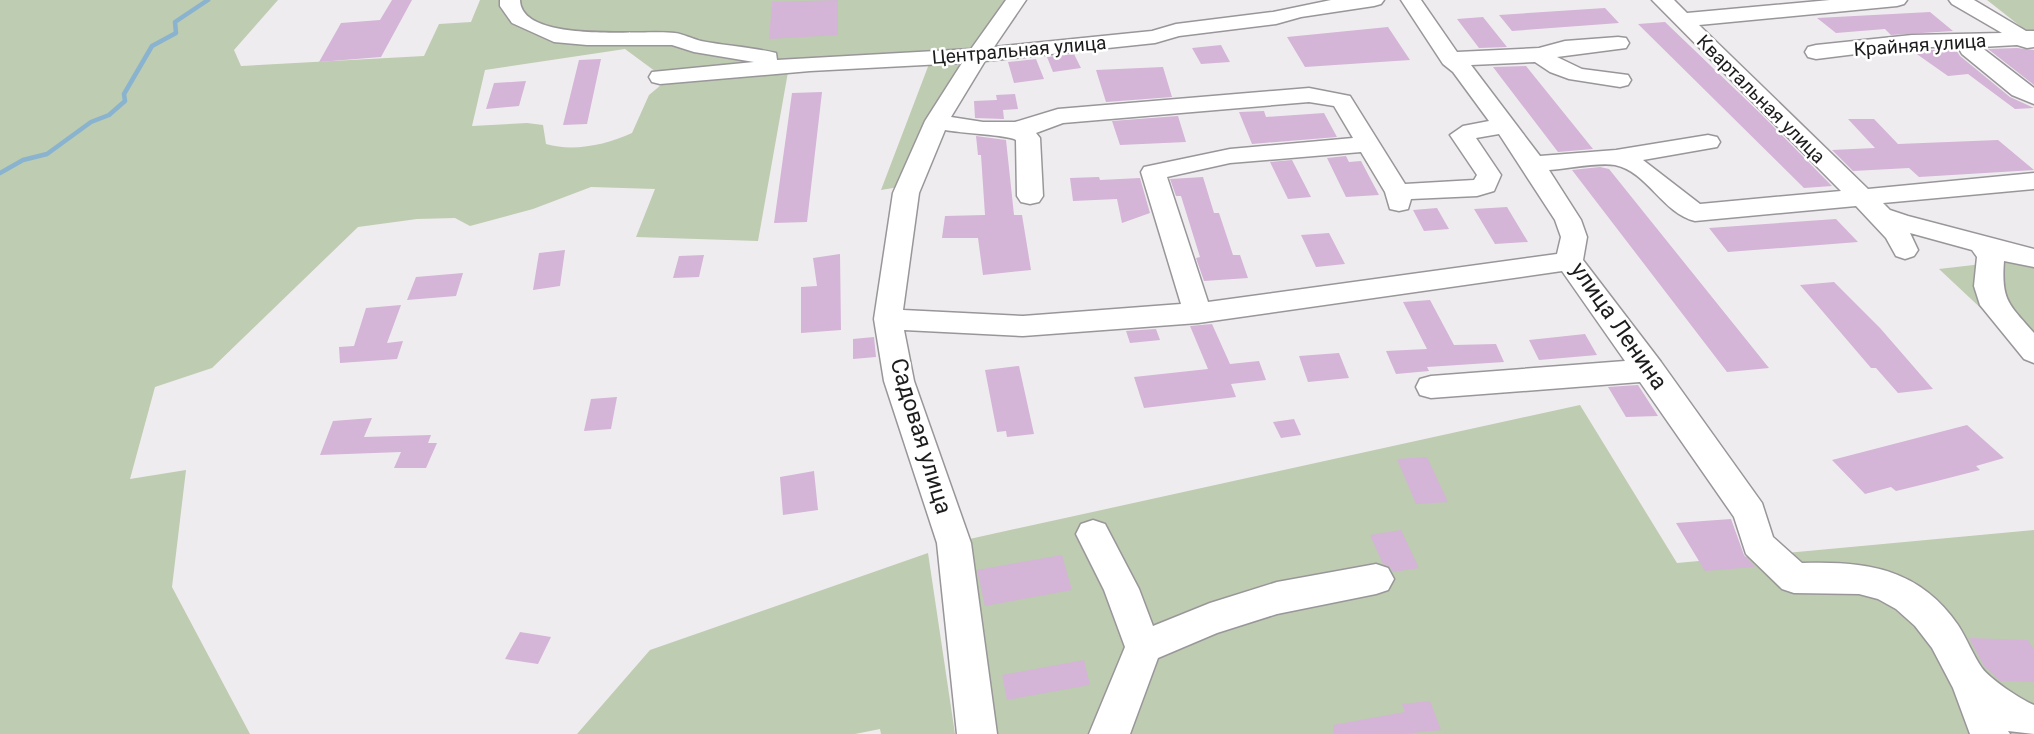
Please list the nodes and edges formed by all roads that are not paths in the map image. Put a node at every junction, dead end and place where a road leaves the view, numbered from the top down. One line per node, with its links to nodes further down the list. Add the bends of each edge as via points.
1 (510, 0): 17 (street, via 519,19 554,36 675,39)
2 (1016, 0): 14 (street, Садовая улица)
3 (1374, 0): 14 (street, Центральная улица, via 1155,37)
4 (1411, 0): 16 (street, улица Ленина)
5 (1662, 0): 9 (street, Квартальная улица)
6 (1897, 0): 8 (street)
7 (1959, 0): 11 (street)
8 (1810, 3): 9 (street)
9 (1681, 20): 30 (street, Квартальная улица)
10 (1967, 42): 11 (street, Крайняя улица); 13 (street, Крайняя улица, via 1912,41); 20 (street, via 2020,90)
11 (2030, 42)
12 (1618, 43): 15 (street)
13 (1816, 52)
14 (979, 53): 17 (street, Центральная улица); 21 (street, Садовая улица)
15 (1540, 55): 16 (street); 19 (street, via 1550,65 1571,73)
16 (1451, 59): 22 (street, улица Ленина)
17 (810, 64): 18 (street, Центральная улица)
18 (660, 77)
19 (1620, 80)
20 (2034, 96)
21 (937, 121): 23 (street); 37 (street, Садовая улица, via 906,193)
22 (1505, 126): 25 (street, via 1462,135 1489,175 1485,185 1476,188 1399,198); 27 (street, улица Ленина)
23 (1018, 130): 25 (street, via 1046,124 1058,116 1309,95 1342,101); 29 (street, via 1028,138)
24 (1708, 142): 26 (street)
25 (1370, 144): 36 (street, via 1230,156 1153,172)
26 (1616, 158): 27 (street); 30 (street, via 1637,164 1695,213)
27 (1533, 164): 35 (street, улица Ленина, via 1568,220 1574,237)
28 (2034, 181): 30 (street)
29 (1030, 196)
30 (1860, 197): 31 (street, Квартальная улица)
31 (1881, 216): 32 (street); 33 (street, Квартальная улица)
32 (1981, 244): 34 (street, via 2013,257); 38 (street, via 1991,256 1988,286 1994,305)
33 (1905, 250)
34 (2034, 258)
35 (1569, 261): 36 (street); 39 (street, улица Ленина)
36 (1198, 313): 37 (street, via 1023,326)
37 (888, 319): 46 (street, Садовая улица, via 899,381 954,543)
38 (2034, 352)
39 (1650, 370): 40 (street); 44 (street, улица Ленина, via 1750,513 1758,544 1794,578 1861,579 1919,605)
40 (1431, 387)
41 (1093, 534): 43 (street)
42 (1376, 579): 43 (street, via 1277,598)
43 (1143, 647): 47 (street)
44 (1972, 684): 45 (street, via 2009,713); 48 (street)
45 (2034, 723)
46 (978, 734)
47 (1109, 734)
48 (1990, 734)

